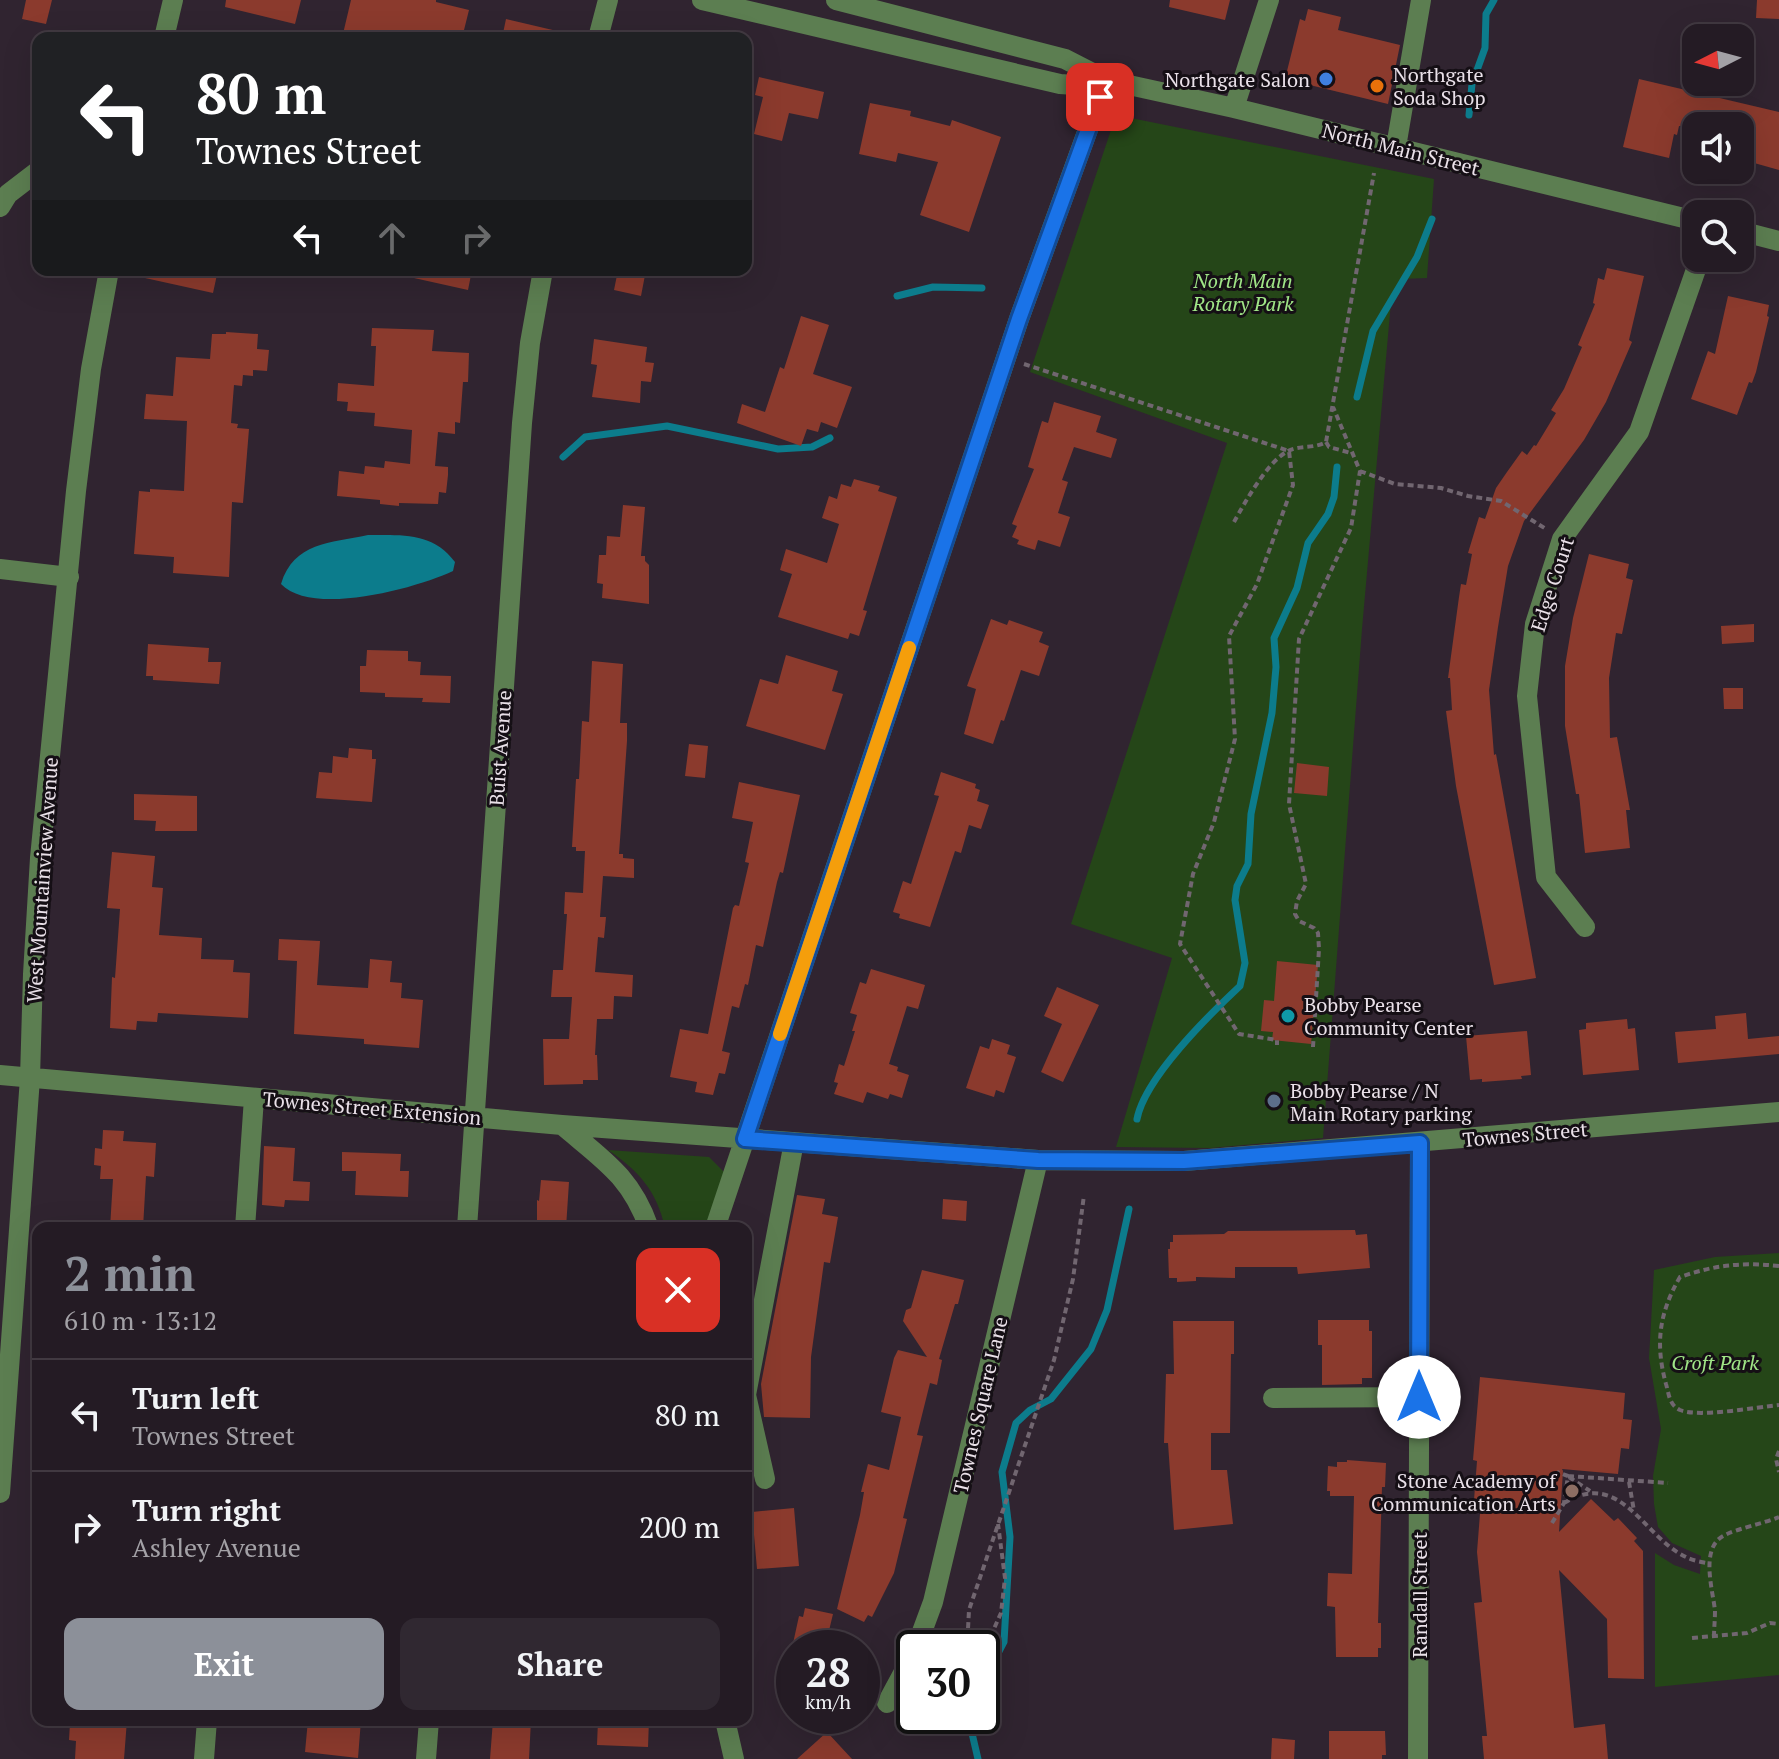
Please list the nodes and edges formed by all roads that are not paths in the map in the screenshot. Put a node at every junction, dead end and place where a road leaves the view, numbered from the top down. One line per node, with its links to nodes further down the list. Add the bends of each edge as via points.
1 (173, 0): 8 (street)
2 (608, 0): 9 (street)
3 (702, 0): 10 (street, North Main Street)
4 (836, 0): 7 (street, North Main Street)
5 (1269, 0): 12 (street)
6 (1421, 0): 13 (street)
7 (863, 3): 10 (street); 11 (street, North Main Street, via 1065,59)
8 (165, 32)
9 (600, 32)
10 (856, 37): 11 (street, North Main Street, via 1060,84)
11 (1106, 80): 12 (street, North Main Street); 31 (street, via 1006,358)
12 (1234, 108): 13 (street, North Main Street)
13 (1396, 147): 16 (street, North Main Street)
14 (32, 176): 15 (street)
15 (0, 207)
16 (1682, 218)
17 (1754, 235): 18 (street)
18 (1779, 241)
19 (1695, 272): 24 (street, Edge Court, via 1639,432 1562,539 1535,624 1527,696 1546,877)
20 (108, 276): 23 (street, West Mountainview Avenue, via 91,369)
21 (542, 276): 29 (street, Buist Avenue, via 522,423)
22 (0, 569): 23 (street)
23 (69, 577): 26 (street, West Mountainview Avenue, via 40,858)
24 (1585, 927)
25 (0, 1075): 26 (street, Townes Street Extension)
26 (30, 1078): 27 (street, Townes Street Extension); 44 (street, West Mountainview Avenue)
27 (254, 1098): 29 (street, Townes Street Extension); 35 (street)
28 (1779, 1112): 33 (street, Townes Street)
29 (475, 1116): 30 (street, Townes Street Extension); 36 (street, Buist Avenue)
30 (562, 1125): 31 (street, Townes Street Extension); 37 (street, via 621,1175)
31 (745, 1139): 32 (street, Townes Street); 38 (street)
32 (794, 1142): 34 (street, Townes Street); 39 (street)
33 (1420, 1143): 34 (street, Townes Street, via 1184,1161); 40 (street, Randall Street)
34 (1038, 1160): 45 (street, Townes Square Lane)
35 (245, 1222)
36 (467, 1222)
37 (647, 1222)
38 (717, 1222)
39 (752, 1363)
40 (1419, 1397): 41 (street); 54 (street, Randall Street)
41 (1273, 1398)
42 (752, 1422): 43 (street)
43 (765, 1479)
44 (0, 1493)
45 (923, 1630)
46 (896, 1686): 47 (street, Townes Square Lane)
47 (887, 1703)
48 (207, 1726): 51 (street)
49 (429, 1726): 52 (street)
50 (726, 1726): 53 (street)
51 (204, 1759)
52 (426, 1759)
53 (734, 1759)
54 (1418, 1759)

